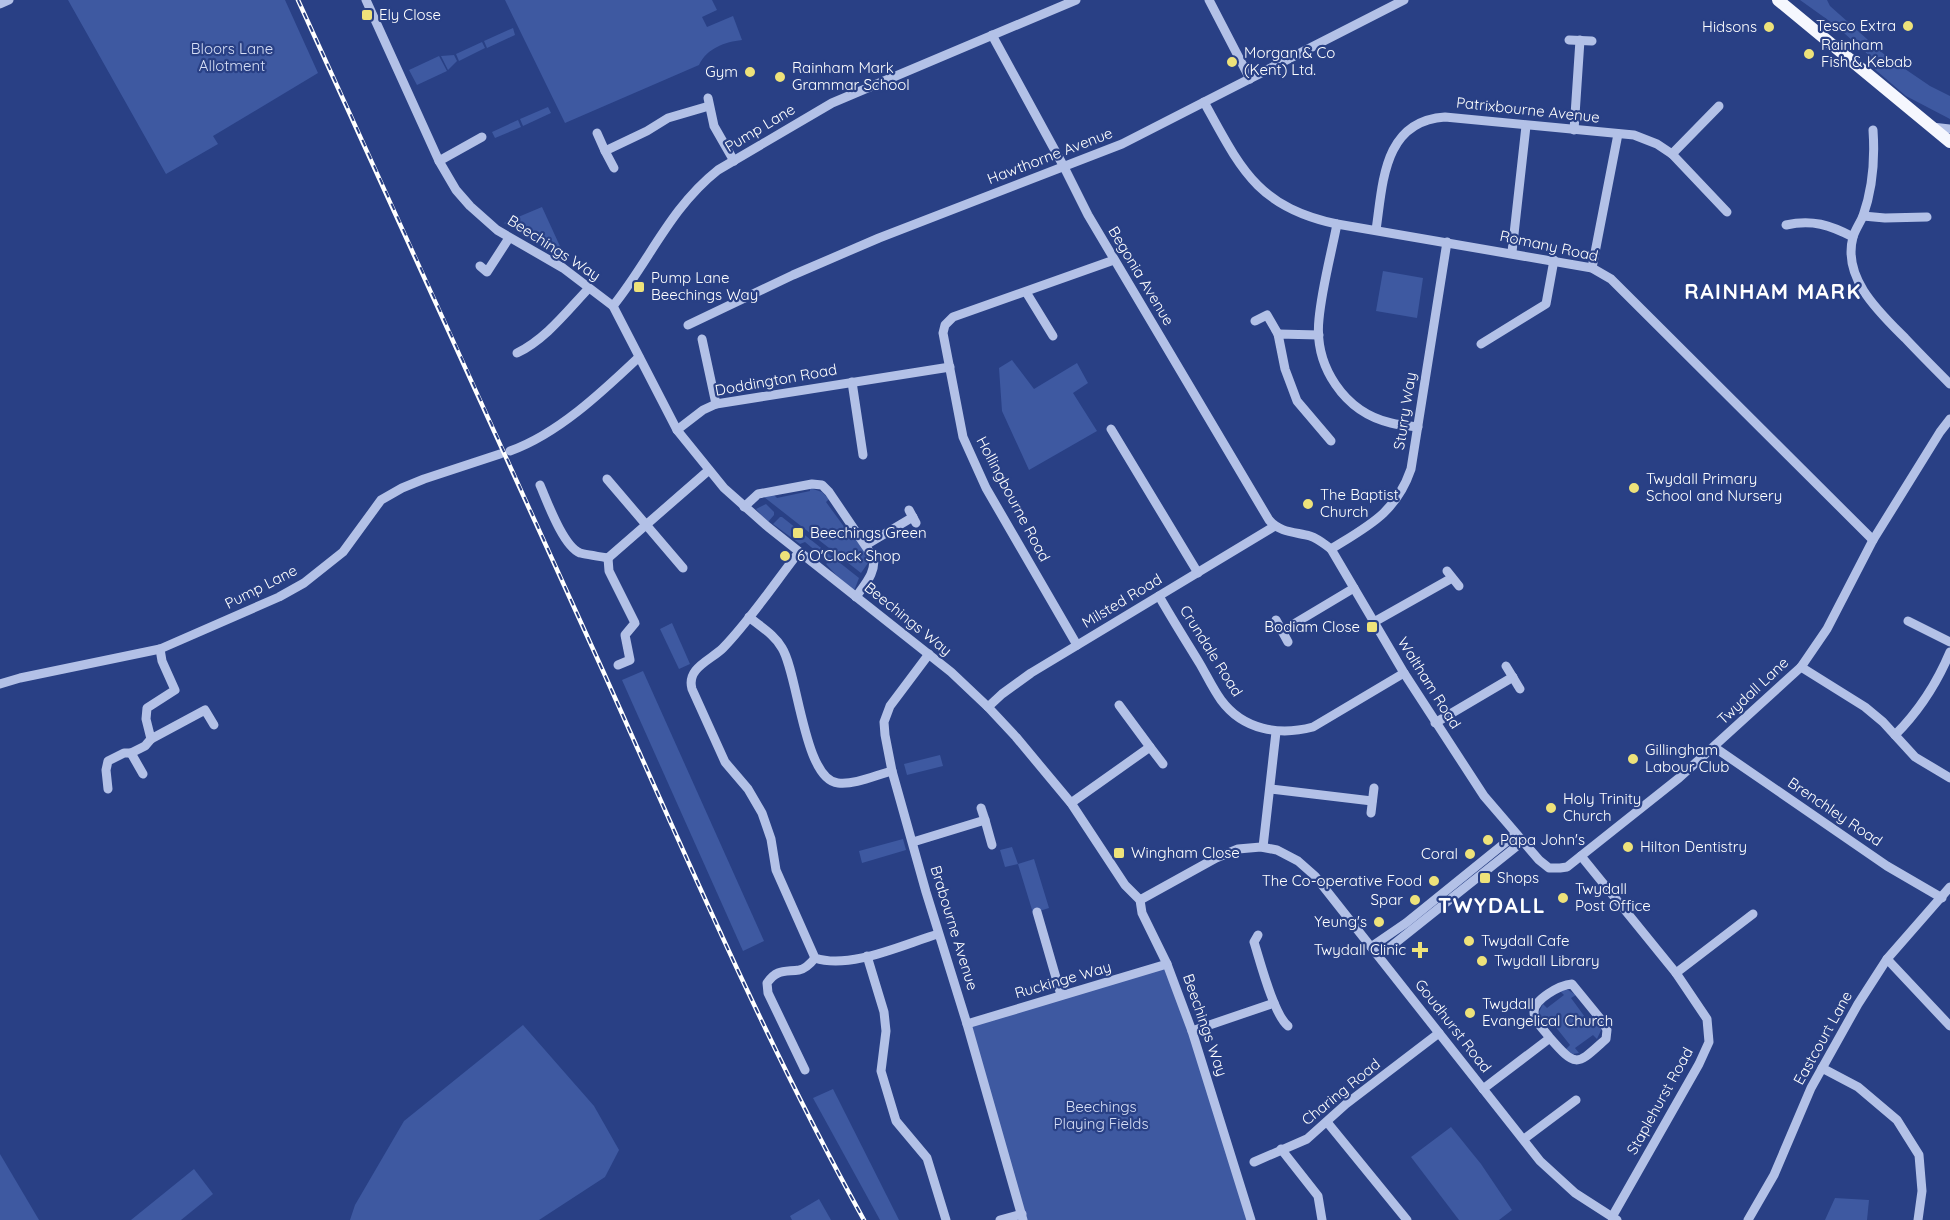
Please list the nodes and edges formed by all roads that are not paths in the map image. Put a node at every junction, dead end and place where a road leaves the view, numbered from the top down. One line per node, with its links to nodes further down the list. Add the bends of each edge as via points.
1 (9, 0): 7 (street)
2 (1076, 0): 8 (street, Pump Lane)
3 (1209, 0): 12 (street)
4 (1404, 0): 12 (street, Hawthorne Avenue)
5 (1778, 0): 16 (main road)
6 (370, 1): 26 (street, Beechings Way)
7 (0, 4)
8 (992, 35): 27 (street, Pump Lane, via 832,103); 28 (street, Begonia Avenue)
9 (1569, 40): 10 (street)
10 (1580, 40): 11 (street); 18 (street)
11 (1592, 41)
12 (1250, 79): 13 (street, Hawthorne Avenue)
13 (1204, 102): 28 (street, Hawthorne Avenue, via 1127,142); 33 (street, Romany Road, via 1240,166 1266,194 1300,214)
14 (1719, 106): 25 (street)
15 (1527, 126): 18 (street, Patrixbourne Avenue); 35 (street, Patrixbourne Avenue, via 1445,117 1431,118 1408,129 1393,147 1386,167); 39 (street)
16 (1930, 126): 17 (street); 23 (main road)
17 (1950, 129)
18 (1574, 130): 21 (street, Patrixbourne Avenue)
19 (1874, 130): 31 (street, via 1875,163)
20 (597, 133): 24 (street)
21 (1618, 134): 25 (street, Patrixbourne Avenue, via 1634,135); 43 (street)
22 (482, 137): 26 (street)
23 (1950, 142)
24 (605, 151): 27 (street, via 668,118 709,102 714,126); 29 (street)
25 (1672, 154): 30 (street, Patrixbourne Avenue)
26 (440, 161): 37 (street, Beechings Way, via 470,206)
27 (734, 161): 46 (street, Pump Lane, via 689,196)
28 (1064, 167): 40 (street, Begonia Avenue); 47 (street, Hawthorne Avenue, via 879,238)
29 (614, 168)
30 (1727, 212)
31 (1863, 216): 32 (street); 36 (street)
32 (1927, 218)
33 (1337, 224): 35 (street, Romany Road); 51 (street)
34 (1785, 225): 36 (street, via 1816,222)
35 (1376, 230): 38 (street, Romany Road)
36 (1853, 237): 58 (street, via 1853,266 1864,293)
37 (509, 238): 42 (street, via 487,272); 44 (street, Beechings Way, via 563,268)
38 (1447, 242): 39 (street, Romany Road); 61 (street, Sturry Way)
39 (1512, 252): 41 (street, Romany Road)
40 (1114, 260): 45 (street, Hollingbourne Road); 74 (street, Begonia Avenue)
41 (1554, 260): 43 (street, Romany Road); 53 (street, via 1546,304)
42 (480, 266)
43 (1592, 268): 75 (street, Romany Road, via 1620,286)
44 (589, 288): 46 (street, Beechings Way); 54 (street, via 546,333)
45 (1026, 292): 52 (street); 56 (street, Hollingbourne Road, via 949,320 943,333)
46 (613, 306): 55 (street, Beechings Way)
47 (698, 320): 49 (street, Hawthorne Avenue); 59 (street)
48 (1255, 321): 50 (street, via 1267,315)
49 (688, 325)
50 (1278, 334): 51 (street); 64 (street, via 1285,369 1298,401)
51 (1319, 335): 61 (street, via 1322,359 1332,381 1346,398 1374,417)
52 (1053, 336)
53 (1481, 344)
54 (517, 353)
55 (639, 357): 63 (street, Beechings Way); 65 (street, via 583,407)
56 (950, 367): 57 (street, Doddington Road); 93 (street, Hollingbourne Road, via 963,437 987,488)
57 (852, 382): 59 (street, Doddington Road); 67 (street, Doddington Road)
58 (1950, 384)
59 (716, 404): 63 (street, Doddington Road)
60 (1950, 419): 75 (street, Twydall Lane)
61 (1418, 427): 77 (street, Sturry Way, via 1411,469 1397,500 1378,519)
62 (1111, 429): 81 (street)
63 (677, 430): 68 (street, Beechings Way)
64 (1331, 441)
65 (510, 451)
66 (500, 454): 94 (street, Pump Lane, via 402,488 381,500 343,552 304,583)
67 (863, 455)
68 (709, 470): 71 (street, Beechings Way); 73 (street)
69 (607, 479): 73 (street)
70 (540, 485): 79 (street, via 560,530 572,546 579,552)
71 (744, 507): 76 (street, via 758,494 812,484 822,486); 78 (street, Beechings Way)
72 (913, 517): 76 (street)
73 (646, 525): 79 (street); 80 (street)
74 (1275, 526): 77 (street, via 1322,541); 81 (street, Milsted Road)
75 (1873, 540): 99 (street, Twydall Lane, via 1827,629)
76 (866, 545): 85 (street, via 874,564)
77 (1331, 549): 83 (street, Waltham Road)
78 (799, 552): 85 (street, Beechings Way); 86 (street)
79 (608, 558): 97 (street, via 608,570 635,623 625,635 630,660)
80 (683, 568)
81 (1198, 573): 84 (street, Milsted Road)
82 (1459, 586): 89 (street, via 1450,575)
83 (1354, 588): 89 (street, Waltham Road); 90 (street)
84 (1159, 596): 93 (street, Milsted Road); 108 (street, Crundale Road, via 1222,701 1257,727)
85 (856, 597): 96 (street, Beechings Way)
86 (749, 617): 115 (street, via 783,649 791,668 803,730 829,779 847,783); 142 (street, via 716,655 697,668 690,684 725,762 762,813 776,870)
87 (1276, 620): 90 (street)
88 (1908, 621): 92 (street)
89 (1374, 622): 100 (street, Waltham Road)
90 (1282, 631): 91 (street)
91 (1288, 642)
92 (1950, 642)
93 (1077, 645): 105 (street, Milsted Road, via 1023,678)
94 (160, 649): 102 (street, Pump Lane); 110 (street, via 175,690 147,708)
95 (1950, 652): 109 (street, via 1940,676)
96 (929, 654): 105 (street, Beechings Way); 115 (street, Brabourne Avenue, via 897,695 884,722)
97 (618, 665)
98 (1506, 666): 101 (street)
99 (1801, 667): 109 (street, via 1865,707); 112 (street, Twydall Lane)
100 (1404, 673): 106 (street, Waltham Road); 108 (street, Crundale Road, via 1313,727)
101 (1513, 677): 103 (street); 106 (street)
102 (0, 684)
103 (1520, 689)
104 (1119, 705): 111 (street)
105 (988, 707): 122 (street, Beechings Way)
106 (1436, 723): 126 (street, Waltham Road, via 1484,796)
107 (214, 725): 110 (street, via 205,710)
108 (1276, 732): 120 (street)
109 (1895, 735): 117 (street, via 1915,757)
110 (151, 739): 113 (street)
111 (1150, 747): 114 (street); 122 (street)
112 (1714, 747): 130 (street, Twydall Lane); 133 (street, Brenchley Road, via 1887,866)
113 (131, 753): 116 (street); 119 (street, via 108,761)
114 (1163, 764)
115 (892, 771): 127 (street, Brabourne Avenue)
116 (143, 774)
117 (1950, 778)
118 (1374, 788): 121 (street)
119 (108, 789)
120 (1271, 789): 121 (street); 129 (street)
121 (1372, 801): 124 (street)
122 (1071, 803): 134 (street, Beechings Way, via 1125,885)
123 (981, 808): 125 (street)
124 (1371, 813)
125 (985, 820): 127 (street); 128 (street)
126 (1519, 838): 131 (street, Waltham Road, via 1544,865); 139 (street); 141 (street)
127 (913, 842): 137 (street, Brabourne Avenue)
128 (992, 845)
129 (1263, 847): 134 (street, Goudhurst Road, via 1229,851); 139 (street, Goudhurst Road, via 1284,853 1306,867)
130 (1581, 855): 131 (street, Twydall Lane, via 1567,867); 145 (street, Staplehurst Road)
131 (1553, 869)
132 (1950, 887): 133 (street, Eastcourt Lane)
133 (1942, 898): 143 (street, Eastcourt Lane)
134 (1140, 900): 144 (street, Beechings Way, via 1142,913)
135 (1037, 912): 146 (street)
136 (1753, 914): 145 (street)
137 (938, 934): 140 (street); 148 (street, Brabourne Avenue)
138 (1258, 935): 147 (street, via 1254,942)
139 (1371, 947): 141 (street, Goudhurst Road)
140 (867, 956): 142 (street, via 839,962); 164 (street, via 884,1012 886,1031 880,1071 896,1121 927,1158)
141 (1378, 956): 152 (street, Goudhurst Road)
142 (815, 958): 155 (street, via 800,969 774,975 767,983 768,993)
143 (1887, 959): 150 (street); 154 (street, Eastcourt Lane)
144 (1167, 964): 146 (street, Ruckinge Way); 151 (street, Beechings Way)
145 (1676, 974): 163 (street, Staplehurst Road, via 1707,1019 1709,1042)
146 (1061, 995): 148 (street, Ruckinge Way)
147 (1274, 1003): 149 (street); 151 (street)
148 (967, 1024): 162 (street, Brabourne Avenue)
149 (1288, 1026)
150 (1950, 1026)
151 (1192, 1031): 166 (street, Beechings Way)
152 (1439, 1033): 156 (street, Goudhurst Road); 158 (street, Charing Road)
153 (1550, 1038): 153 (street, via 1535,1018 1537,1003 1557,988 1572,984 1607,1030 1606,1039 1576,1060 1570,1059); 156 (street)
154 (1822, 1068): 169 (street, Eastcourt Lane, via 1774,1175); 170 (street, via 1858,1087 1898,1120 1919,1155 1922,1191)
155 (805, 1070)
156 (1483, 1089): 159 (street, Goudhurst Road)
157 (1576, 1100): 159 (street)
158 (1327, 1122): 160 (street, Charing Road, via 1306,1139); 168 (street)
159 (1524, 1139): 163 (street, Goudhurst Road, via 1557,1178)
160 (1281, 1149): 161 (street, Charing Road); 167 (street, via 1318,1196)
161 (1254, 1162)
162 (1022, 1217): 165 (street)
163 (1614, 1218)
164 (946, 1220)
165 (1000, 1220)
166 (1251, 1220)
167 (1322, 1220)
168 (1407, 1220)
169 (1748, 1220)
170 (1918, 1220)

